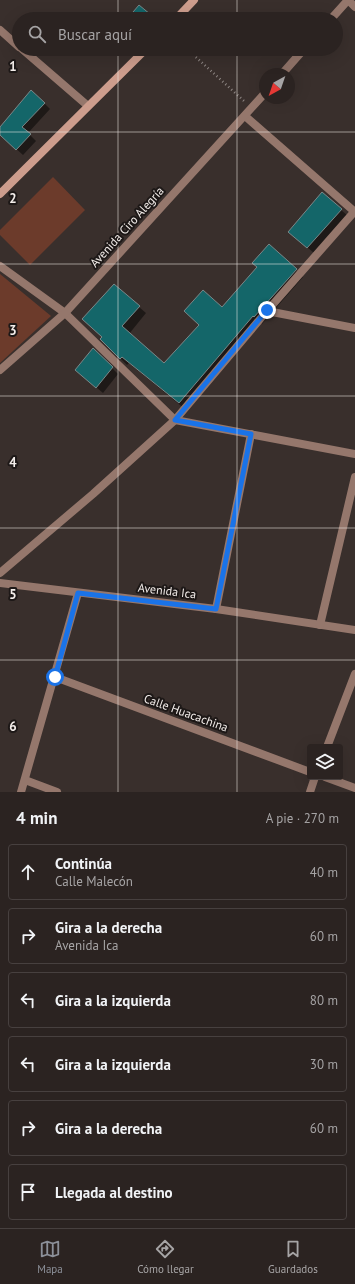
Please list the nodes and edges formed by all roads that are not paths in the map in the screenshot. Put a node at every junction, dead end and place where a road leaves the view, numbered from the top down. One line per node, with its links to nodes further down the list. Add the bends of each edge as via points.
1 (194, 0): 4 (street)
2 (348, 0): 3 (street); 5 (street)
3 (355, 7)
4 (183, 12)
5 (337, 12)
6 (0, 30): 7 (street)
7 (12, 41)
8 (30, 56): 13 (street)
9 (139, 56): 13 (street)
10 (298, 56): 11 (street)
11 (287, 68)
12 (259, 100): 14 (street, Avenida Ciro Alegría)
13 (88, 106): 15 (street)
14 (245, 116): 16 (street); 19 (street, Avenida Ciro Alegría)
15 (0, 194)
16 (355, 212): 18 (street)
17 (0, 266): 19 (street)
18 (267, 310): 20 (street); 22 (street)
19 (65, 313): 21 (street, Avenida Ciro Alegría); 22 (street)
20 (355, 328)
21 (0, 370)
22 (175, 420): 23 (street); 26 (street)
23 (251, 434): 24 (street); 29 (street)
24 (355, 454)
25 (355, 477): 30 (street)
26 (0, 573)
27 (0, 583): 28 (street, Avenida Ica)
28 (78, 593): 29 (street, Avenida Ica); 33 (street)
29 (216, 609): 30 (street, Avenida Ica)
30 (320, 625): 31 (street, Avenida Ica)
31 (355, 630)
32 (355, 674): 34 (street)
33 (55, 677): 35 (street, Calle Huacachina); 36 (street)
34 (328, 744)
35 (307, 771)
36 (25, 780): 40 (street); 41 (street)
37 (315, 780): 42 (street)
38 (332, 780): 39 (street)
39 (355, 788)
40 (21, 792)
41 (57, 792)
42 (310, 792)

